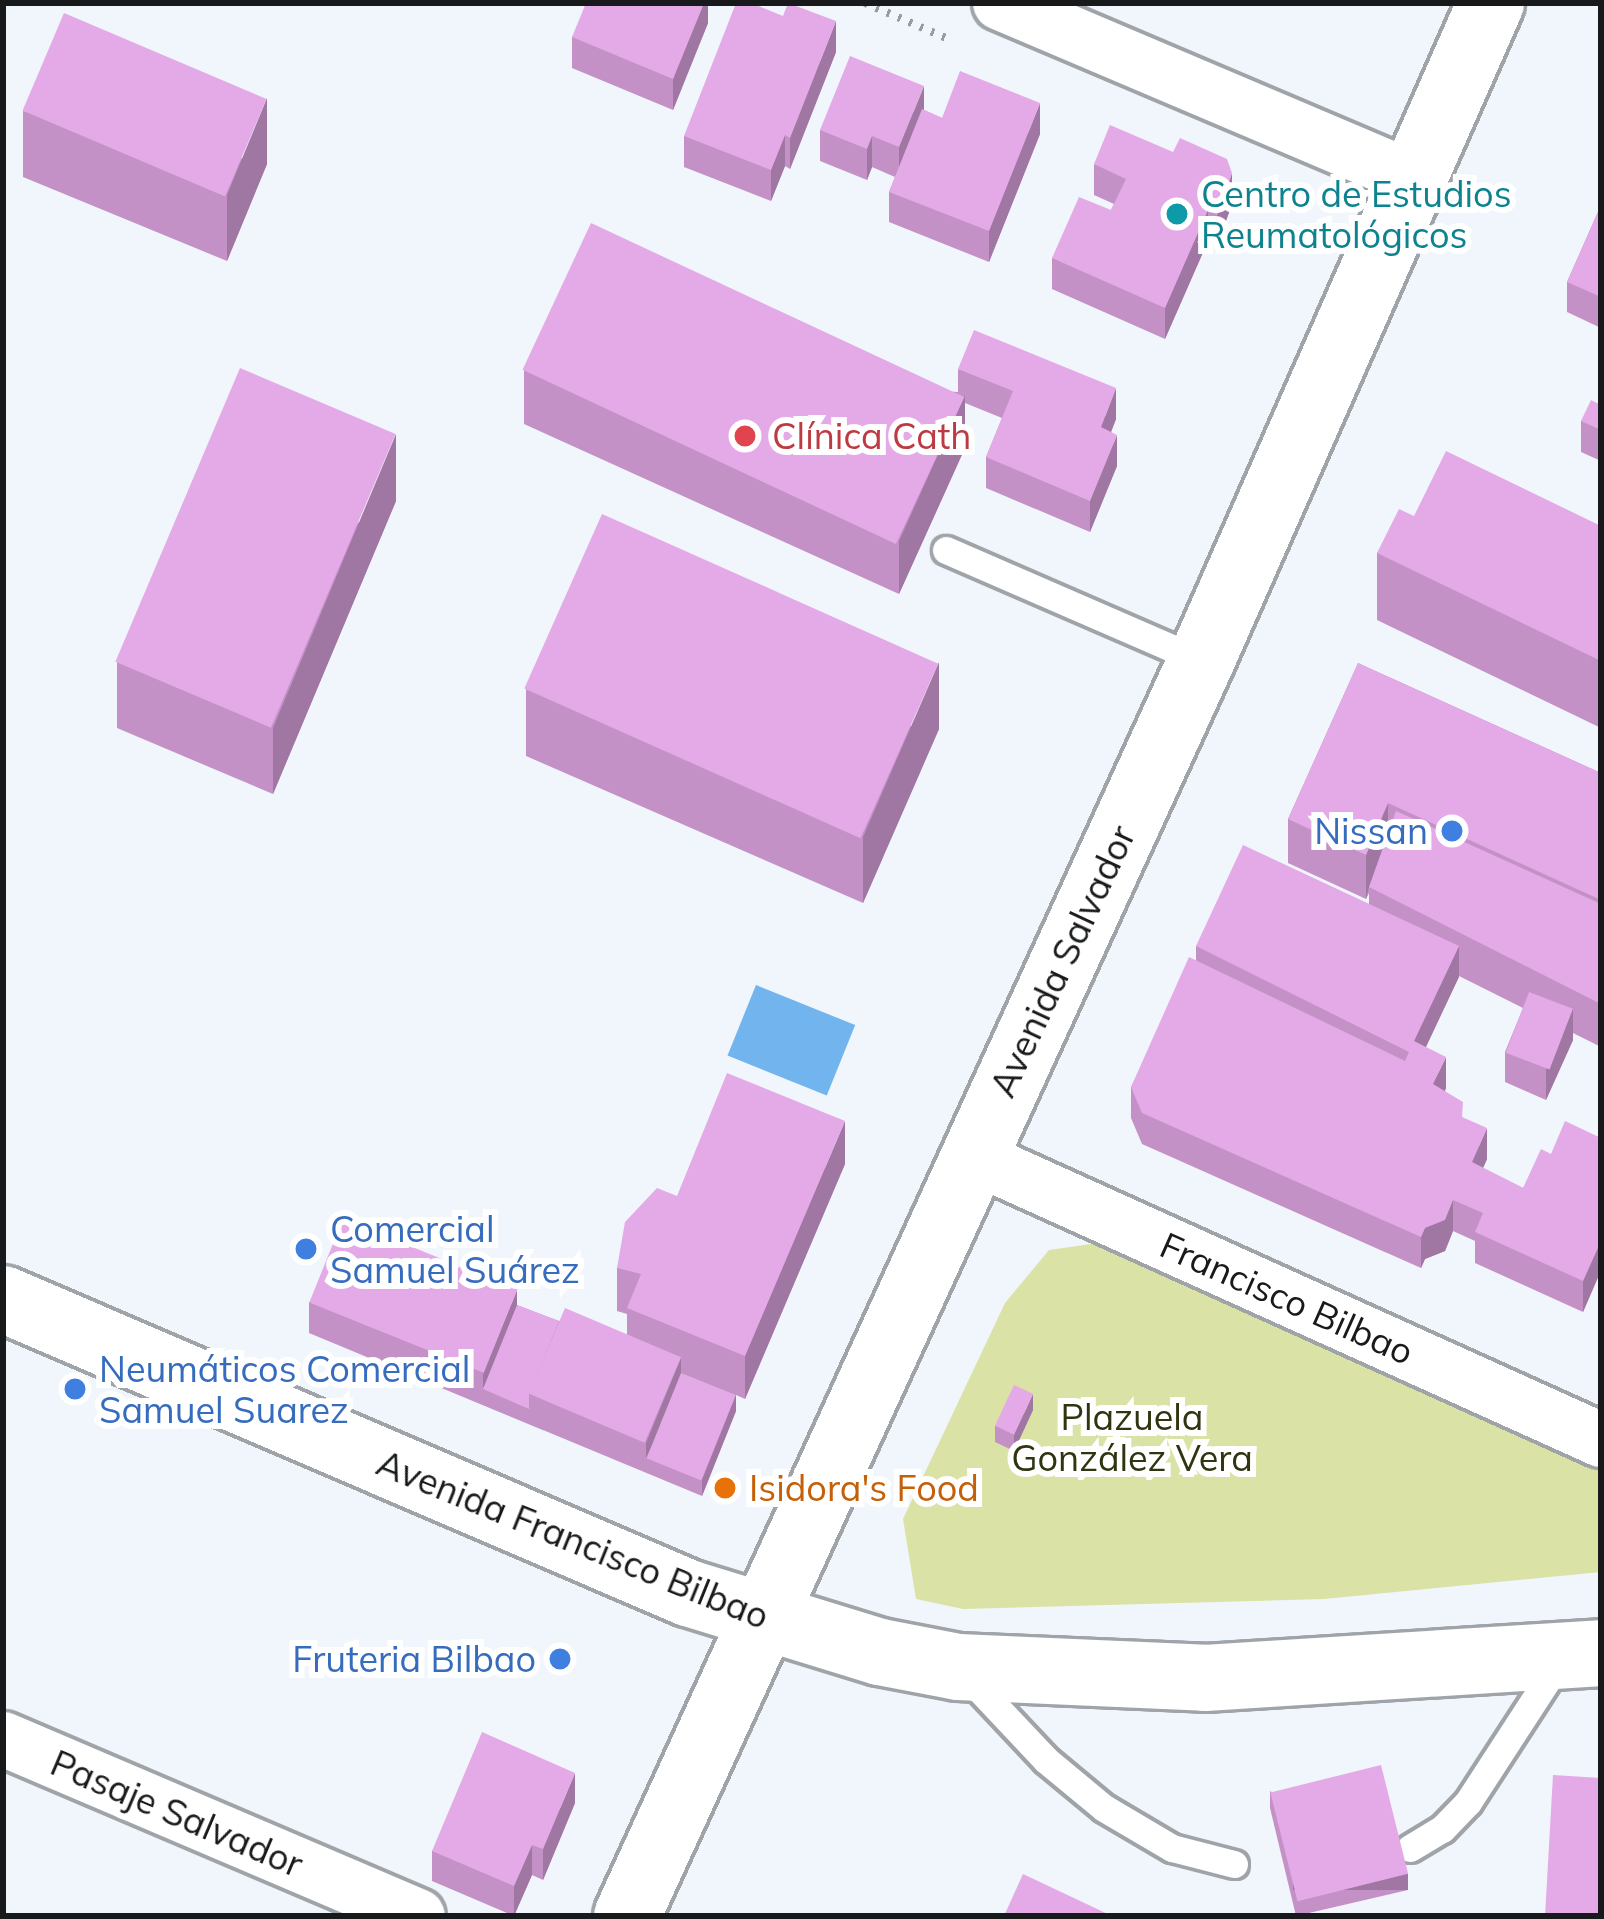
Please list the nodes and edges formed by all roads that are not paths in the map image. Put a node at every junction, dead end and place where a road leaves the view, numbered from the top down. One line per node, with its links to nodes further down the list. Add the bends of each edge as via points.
1 (1000, 3): 3 (street)
2 (1491, 3): 3 (main road, Avenida Salvador)
3 (1414, 179): 5 (main road, Avenida Salvador)
4 (946, 550): 5 (lane)
5 (1201, 661): 6 (main road, Avenida Salvador)
6 (972, 1156): 8 (street, Francisco Bilbao); 9 (main road, Avenida Salvador)
7 (3, 1299): 9 (main road, Avenida Francisco Bilbao)
8 (1601, 1440)
9 (762, 1619): 11 (main road, Avenida Francisco Bilbao); 16 (main road, Avenida Salvador)
10 (1583, 1653): 11 (main road, Avenida Francisco Bilbao, via 1205,1678); 13 (lane, via 1468,1802)
11 (958, 1667): 14 (lane, via 1104,1808 1172,1848)
12 (3, 1739): 15 (street, Pasaje Salvador)
13 (1410, 1848)
14 (1234, 1864)
15 (418, 1916)
16 (627, 1916)

